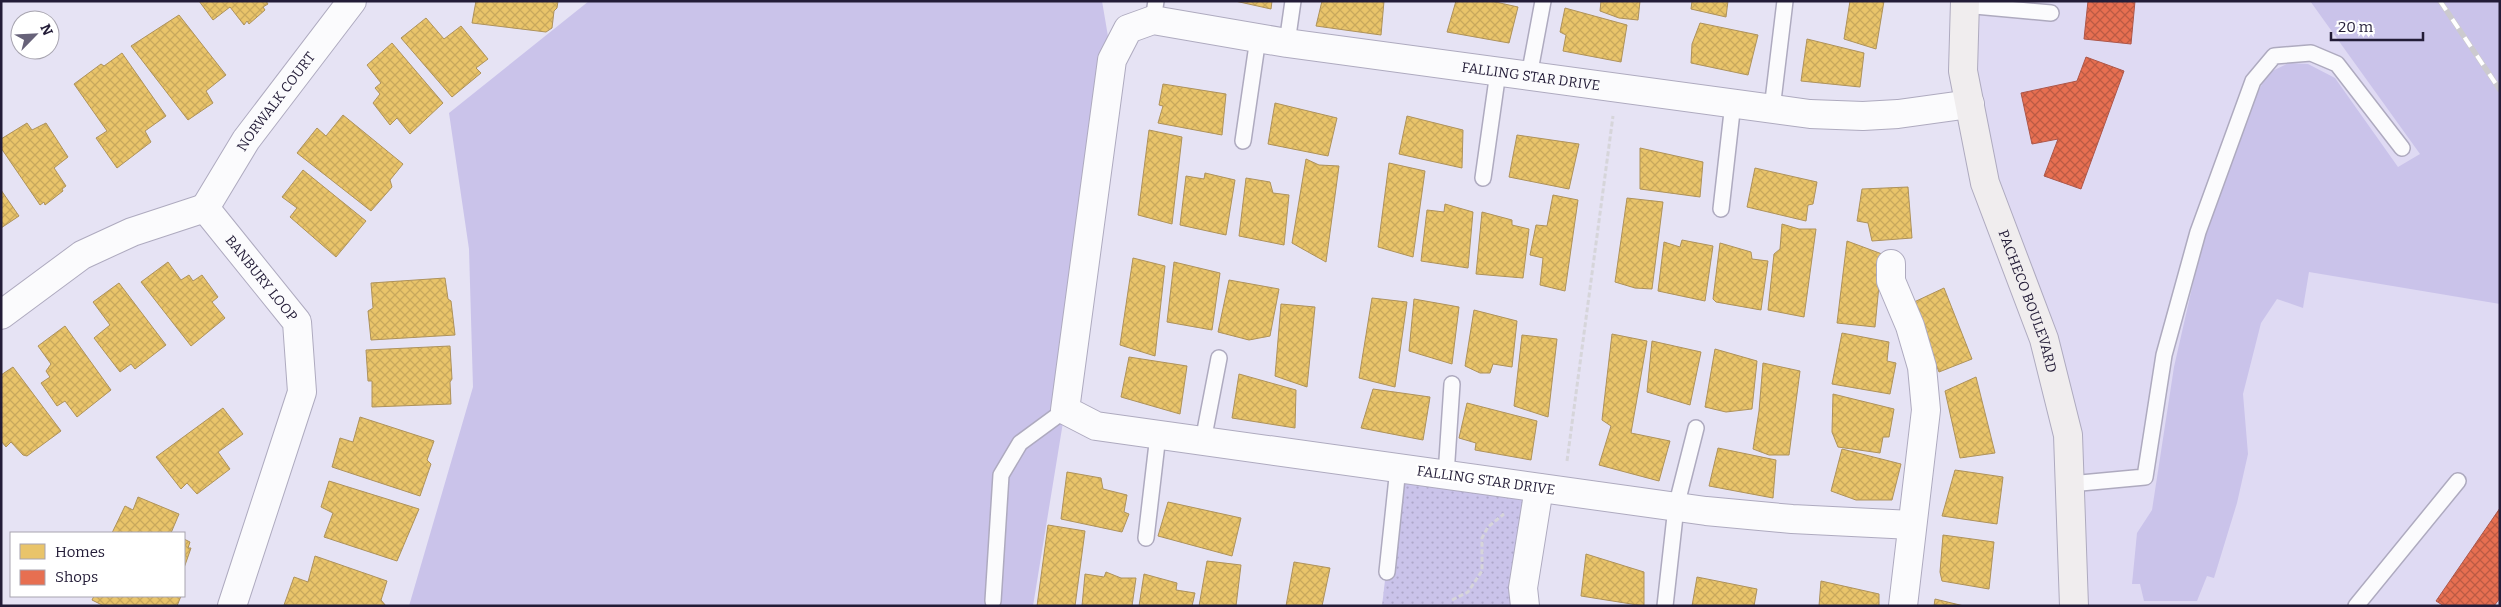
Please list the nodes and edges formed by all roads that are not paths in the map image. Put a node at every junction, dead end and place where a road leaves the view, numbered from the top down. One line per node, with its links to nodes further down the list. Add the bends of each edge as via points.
1 (352, 1): 18 (street, NORWALK COURT, via 246,140)
2 (1293, 1): 9 (lane)
3 (1543, 1): 11 (lane)
4 (1784, 1): 14 (lane)
5 (1965, 3): 7 (lane); 13 (main road, PACHECO BOULEVARD, via 1963,71)
6 (1154, 11): 8 (street, FALLING STAR DRIVE); 24 (street, FALLING STAR DRIVE, via 1128,29 1112,60)
7 (2051, 13)
8 (1258, 38): 9 (street, FALLING STAR DRIVE); 15 (lane)
9 (1287, 43): 10 (street, FALLING STAR DRIVE)
10 (1498, 72): 11 (street, FALLING STAR DRIVE); 17 (lane)
11 (1529, 76): 12 (street, FALLING STAR DRIVE)
12 (1733, 104): 14 (street, FALLING STAR DRIVE); 19 (lane)
13 (1970, 104): 14 (street, FALLING STAR DRIVE, via 1862,116); 31 (main road, PACHECO BOULEVARD, via 1986,183 2044,339 2068,436)
14 (1772, 109)
15 (1243, 141)
16 (2402, 148): 31 (lane, via 2338,64 2311,53 2274,56 2253,81 2198,232 2164,355 2145,477)
17 (1483, 178)
18 (205, 208): 21 (street, via 132,232 82,255); 38 (street, BANBURY LOOP, via 297,322 302,392)
19 (1721, 209)
20 (1891, 264): 34 (street, via 1891,281 1910,326 1922,367 1926,410)
21 (1, 315)
22 (1219, 358): 27 (lane)
23 (1452, 384): 29 (lane)
24 (1065, 410): 26 (street, FALLING STAR DRIVE, via 1096,426); 37 (lane, via 1020,443 1002,475)
25 (1696, 428): 33 (lane)
26 (1158, 434): 27 (street, FALLING STAR DRIVE); 35 (lane)
27 (1203, 441): 28 (street, FALLING STAR DRIVE)
28 (1398, 468): 29 (street, FALLING STAR DRIVE); 36 (lane)
29 (1446, 475): 32 (street, FALLING STAR DRIVE)
30 (2458, 481): 43 (lane)
31 (2070, 484): 42 (main road, PACHECO BOULEVARD)
32 (1551, 489): 33 (street, FALLING STAR DRIVE); 39 (street, via 1524,588)
33 (1676, 507): 34 (street, FALLING STAR DRIVE, via 1792,519); 40 (lane)
34 (1912, 525): 41 (street)
35 (1146, 538)
36 (1387, 572)
37 (993, 601)
38 (232, 606)
39 (1524, 606)
40 (1665, 606)
41 (1902, 606)
42 (2074, 606)
43 (2356, 606)

